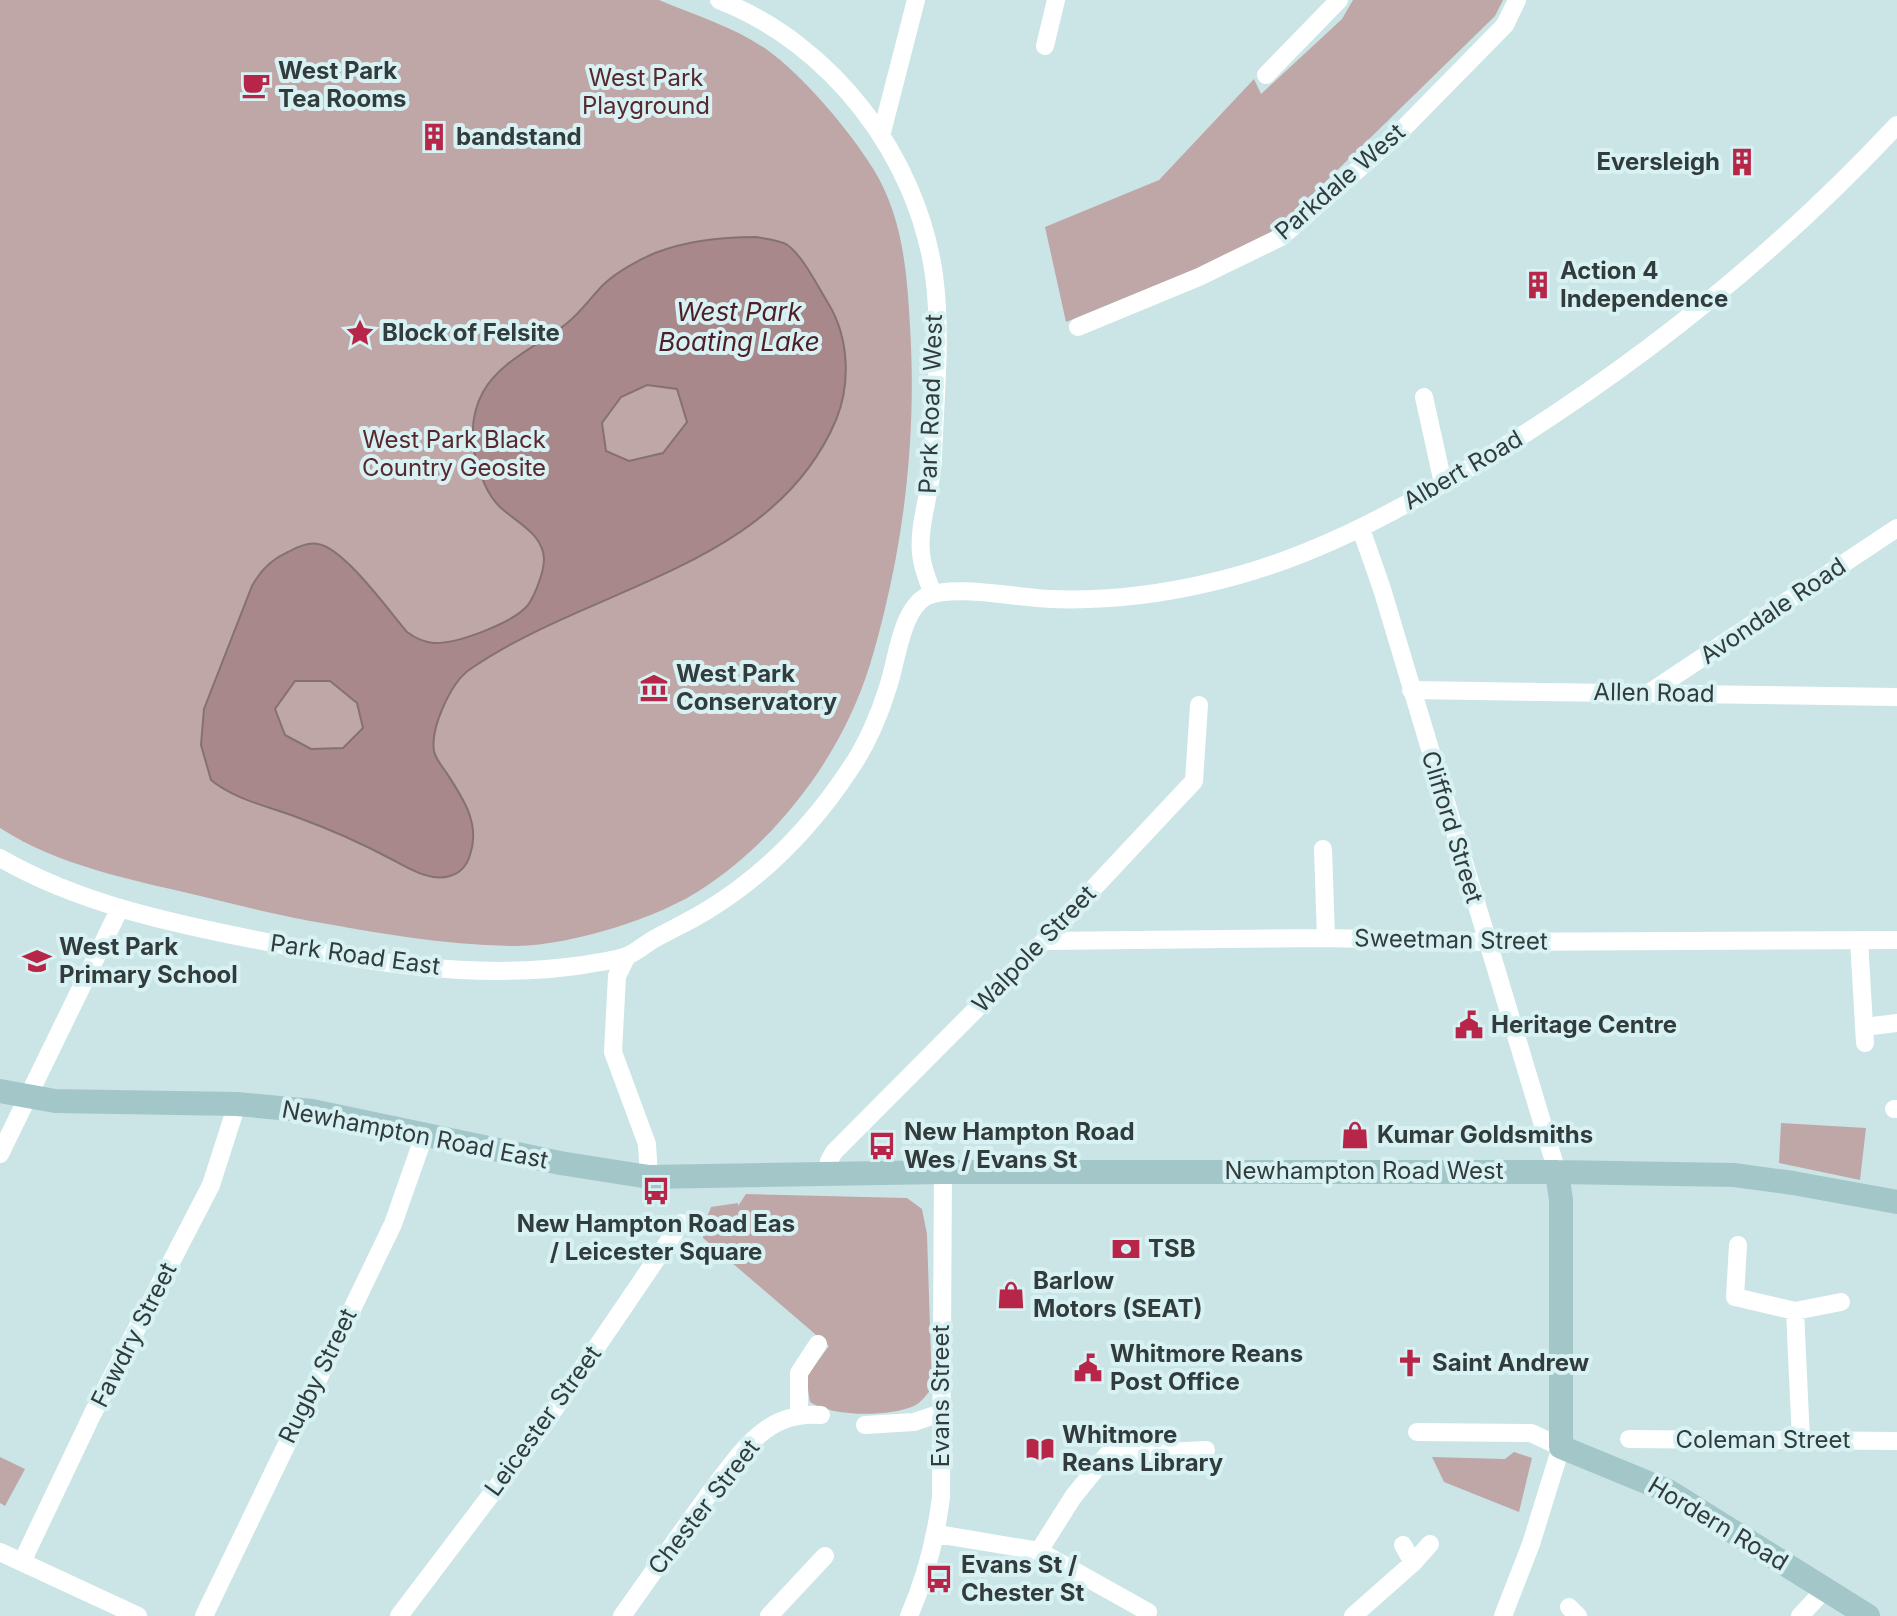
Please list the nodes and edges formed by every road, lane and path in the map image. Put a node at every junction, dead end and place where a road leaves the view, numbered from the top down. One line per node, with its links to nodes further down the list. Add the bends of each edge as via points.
1 (719, 0): 9 (street, Park Road West, via 800,45)
2 (916, 0): 9 (street)
3 (1056, 0): 6 (street)
4 (1339, 0): 7 (street)
5 (1517, 0): 10 (street, Parkdale West, via 1505,25 1395,137 1281,237)
6 (1045, 46)
7 (1266, 75)
8 (1897, 125): 12 (street, Albert Road, via 1793,230 1691,316 1548,419)
9 (881, 136): 15 (street, Park Road West, via 921,213 934,276 932,480 921,552)
10 (1078, 327)
11 (1424, 397): 12 (street)
12 (1443, 483): 14 (street, Albert Road)
13 (1897, 528): 17 (street, Avondale Road)
14 (1361, 529): 15 (street, Albert Road, via 1248,574 1156,593 1103,599); 16 (street, Clifford Street)
15 (933, 594): 28 (street, via 907,618 887,692 853,765 806,827 762,871 708,910)
16 (1411, 690): 17 (street, Allen Road); 27 (street, Clifford Street)
17 (1649, 693): 18 (street, Allen Road)
18 (1897, 697)
19 (1199, 705): 26 (street, Walpole Street, via 1194,781)
20 (1323, 849): 23 (street)
21 (0, 858): 22 (street, Park Road East, via 43,881)
22 (120, 908): 28 (street, Park Road East, via 292,947 450,969 538,971); 31 (street)
23 (1326, 938): 26 (street, Sweetman Street); 27 (street, Sweetman Street)
24 (1859, 940): 25 (street, Sweetman Street); 27 (street, Sweetman Street); 29 (street, via 1865,1035)
25 (1897, 940)
26 (1044, 941): 37 (street, Walpole Street, via 834,1152)
27 (1487, 942): 36 (street, Clifford Street)
28 (627, 956): 38 (street, via 617,976 613,1052 647,1144)
29 (1897, 1023)
30 (0, 1091): 31 (street, Newhampton Road East)
31 (26, 1097): 32 (street, Newhampton Road East); 34 (street)
32 (237, 1104): 33 (street, Newhampton Road East, via 312,1111); 61 (street, Fawdry Street, via 211,1185)
33 (425, 1133): 38 (street, Newhampton Road East); 66 (street, Rugby Street, via 397,1214)
34 (0, 1154)
35 (943, 1172): 36 (street, Newhampton Road West); 37 (street, Newhampton Road West); 45 (street, Evans Street)
36 (1557, 1172): 39 (street, Newhampton Road West, via 1734,1175); 53 (street)
37 (829, 1173): 38 (street, Newhampton Road East)
38 (649, 1177)
39 (1897, 1202)
40 (681, 1223): 67 (street, Leicester Street, via 543,1426)
41 (1738, 1245): 43 (street, via 1735,1297)
42 (1841, 1302): 43 (street)
43 (1795, 1311): 51 (street)
44 (818, 1344): 46 (street, via 799,1373)
45 (941, 1413): 48 (street, via 914,1422); 55 (street, Evans Street)
46 (799, 1415): 47 (street, Chester Street); 68 (street, Chester Street, via 759,1434 734,1462)
47 (821, 1415)
48 (865, 1425)
49 (1417, 1432): 53 (street, via 1531,1433)
50 (1629, 1439): 51 (street, Coleman Street)
51 (1801, 1440): 52 (street, Coleman Street)
52 (1897, 1441)
53 (1561, 1447): 63 (street, Hordern Road, via 1668,1491); 72 (street)
54 (1206, 1450): 58 (street, via 1107,1455)
55 (937, 1534): 58 (street); 70 (street, Evans Street)
56 (1430, 1544): 62 (street)
57 (1403, 1545): 62 (street)
58 (1039, 1551): 64 (street)
59 (0, 1552): 61 (street)
60 (825, 1556): 69 (street)
61 (22, 1562): 65 (street)
62 (1413, 1563): 71 (street)
63 (1825, 1589): 73 (street); 74 (street, Hordern Road)
64 (1148, 1612)
65 (138, 1616)
66 (204, 1616)
67 (399, 1616)
68 (622, 1616)
69 (769, 1616)
70 (909, 1616)
71 (1353, 1616)
72 (1503, 1616)
73 (1800, 1616)
74 (1868, 1616)

